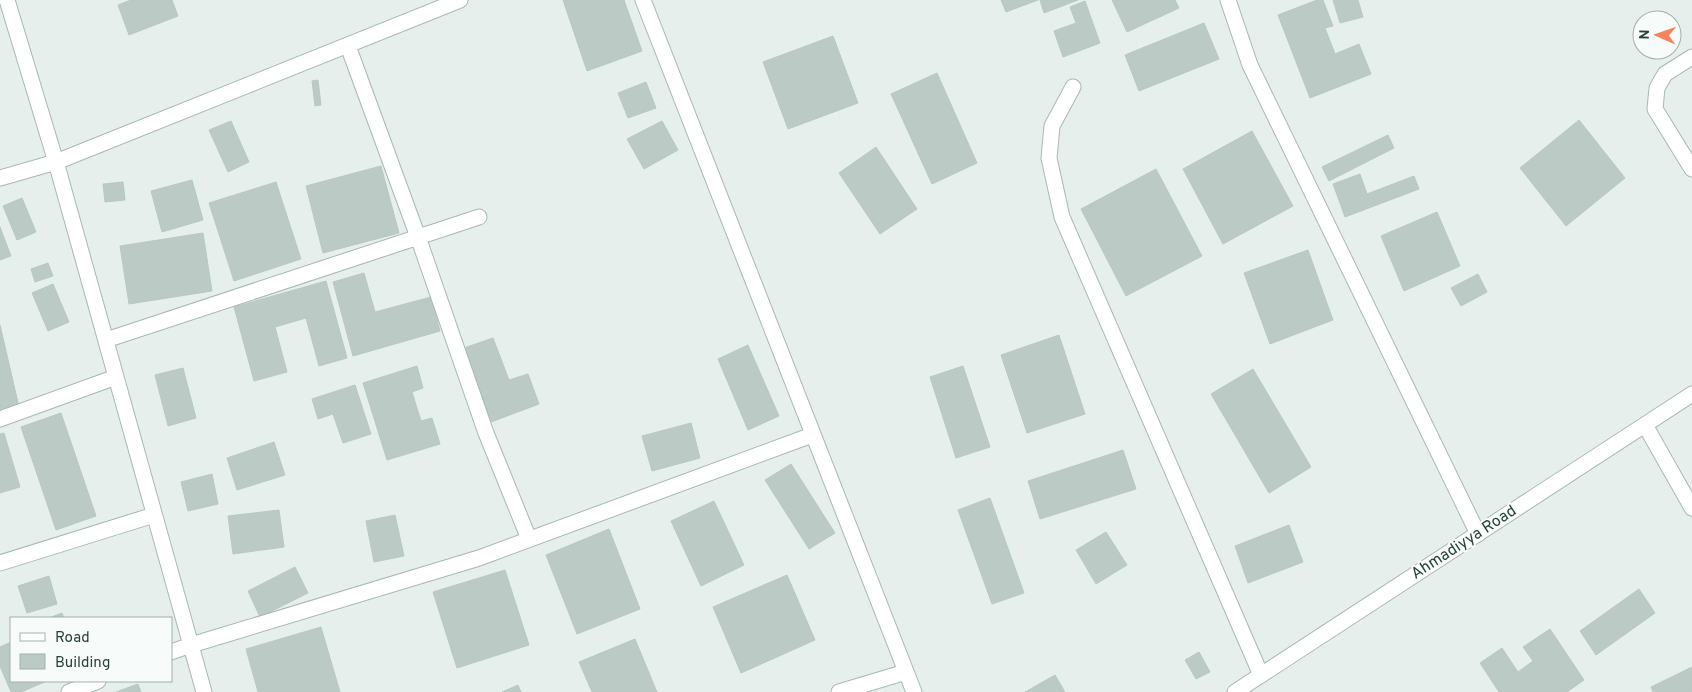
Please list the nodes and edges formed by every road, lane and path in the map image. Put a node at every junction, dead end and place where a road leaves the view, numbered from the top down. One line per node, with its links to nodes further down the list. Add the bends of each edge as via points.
1 (460, 0): 5 (street)
2 (643, 0): 18 (street)
3 (1228, 0): 21 (street, via 1250,65)
4 (5, 7): 8 (street)
5 (348, 46): 8 (street); 12 (street)
6 (1692, 57): 9 (street, via 1665,74 1657,88 1655,109)
7 (1073, 86): 27 (street, via 1052,126 1049,158 1062,217)
8 (56, 162): 10 (street); 13 (street)
9 (1692, 169)
10 (0, 178)
11 (479, 217): 12 (street)
12 (418, 237): 13 (street); 22 (street, via 486,433)
13 (106, 340): 14 (street)
14 (116, 377): 16 (street); 20 (street)
15 (1692, 394): 17 (street, Ahmadiyya Road)
16 (0, 419)
17 (1644, 425): 19 (street); 21 (street, Ahmadiyya Road)
18 (812, 435): 22 (street); 26 (street)
19 (1692, 508)
20 (154, 515): 23 (street); 24 (street)
21 (1478, 534): 27 (street, Ahmadiyya Road)
22 (529, 539): 24 (street, via 478,558)
23 (0, 563)
24 (191, 645): 25 (street); 30 (street)
25 (172, 652)
26 (906, 672): 31 (street); 32 (street)
27 (1261, 675): 33 (street, Ahmadiyya Road)
28 (95, 682): 29 (street)
29 (69, 692)
30 (204, 692)
31 (839, 692)
32 (914, 692)
33 (1235, 692)

